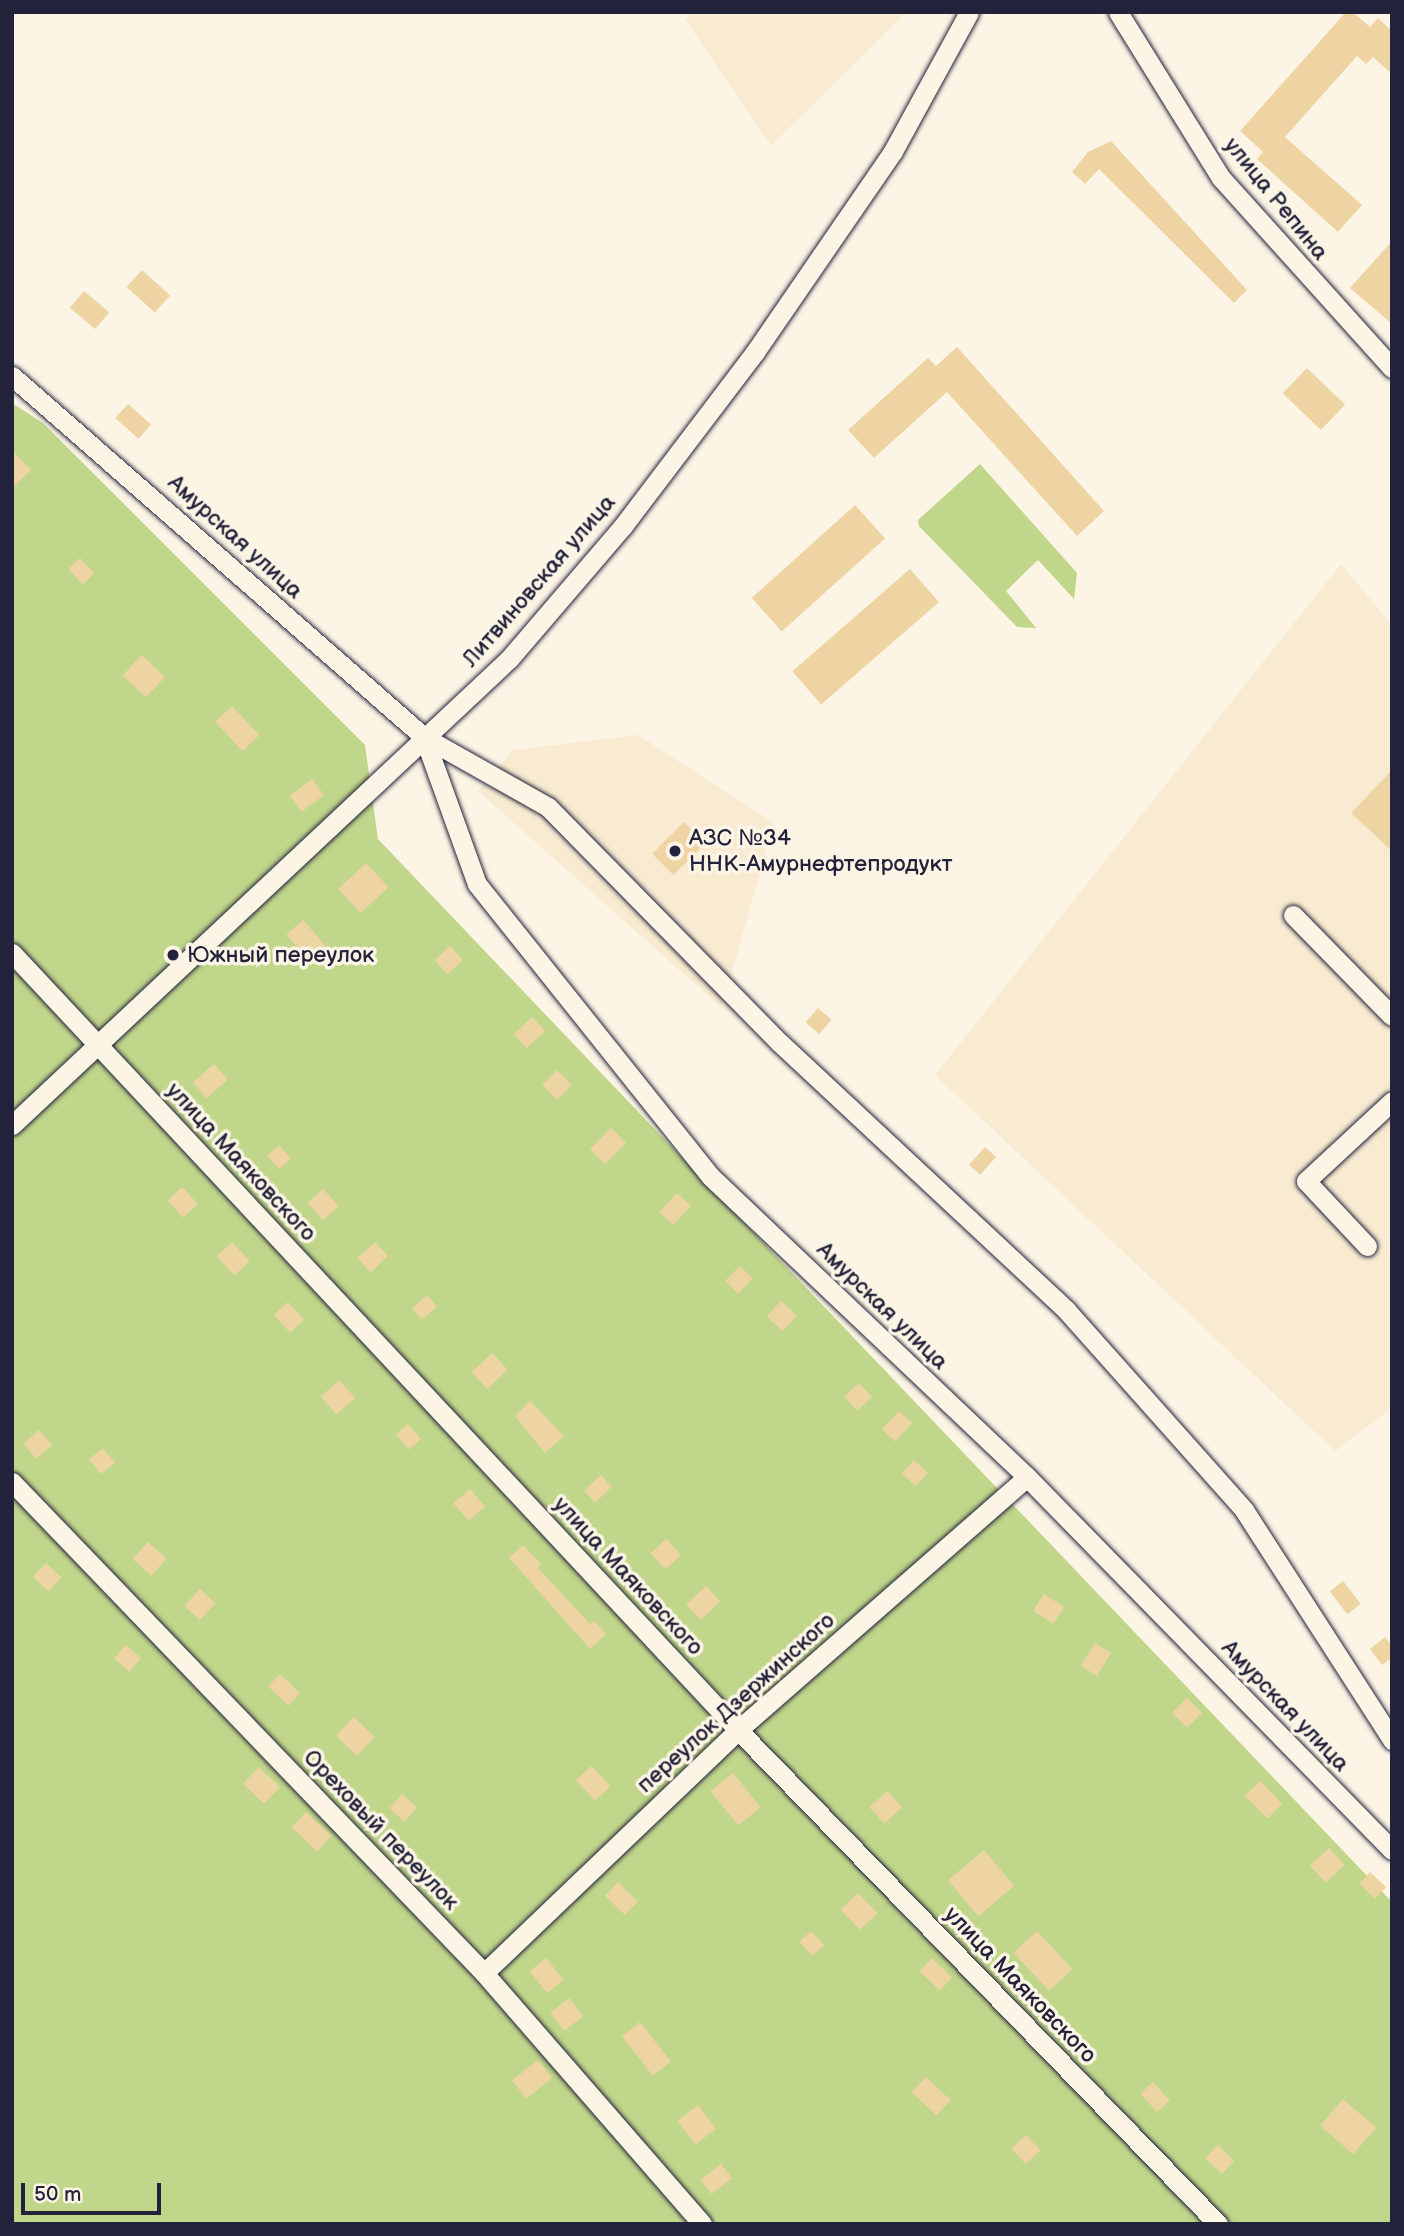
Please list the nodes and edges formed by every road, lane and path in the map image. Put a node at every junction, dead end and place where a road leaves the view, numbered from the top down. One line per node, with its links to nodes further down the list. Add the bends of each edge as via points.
1 (969, 12): 5 (street, Литвиновская улица, via 893,151 755,352 623,526 526,639)
2 (1118, 12): 3 (street, улица Репина, via 1221,178)
3 (1392, 368)
4 (12, 376): 5 (street, Амурская улица)
5 (424, 737): 9 (street, Литвиновская улица); 13 (street, Амурская улица, via 477,884 710,1176); 16 (street, Амурская улица, via 548,807 779,1042 1066,1311 1244,1510)
6 (1293, 915): 8 (street)
7 (12, 953): 9 (street, улица Маяковского)
8 (1392, 1016)
9 (97, 1043): 11 (street, Литвиновская улица); 15 (street, улица Маяковского)
10 (1392, 1101): 12 (street, via 1306,1181)
11 (12, 1125)
12 (1367, 1245)
13 (1027, 1477): 15 (street, переулок Дзержинского); 17 (street, Амурская улица)
14 (12, 1482): 18 (street, Ореховый переулок)
15 (738, 1730): 18 (street, переулок Дзержинского); 20 (street, улица Маяковского)
16 (1392, 1740)
17 (1392, 1850)
18 (484, 1973): 19 (street, Ореховый переулок)
19 (702, 2224)
20 (1218, 2224)

